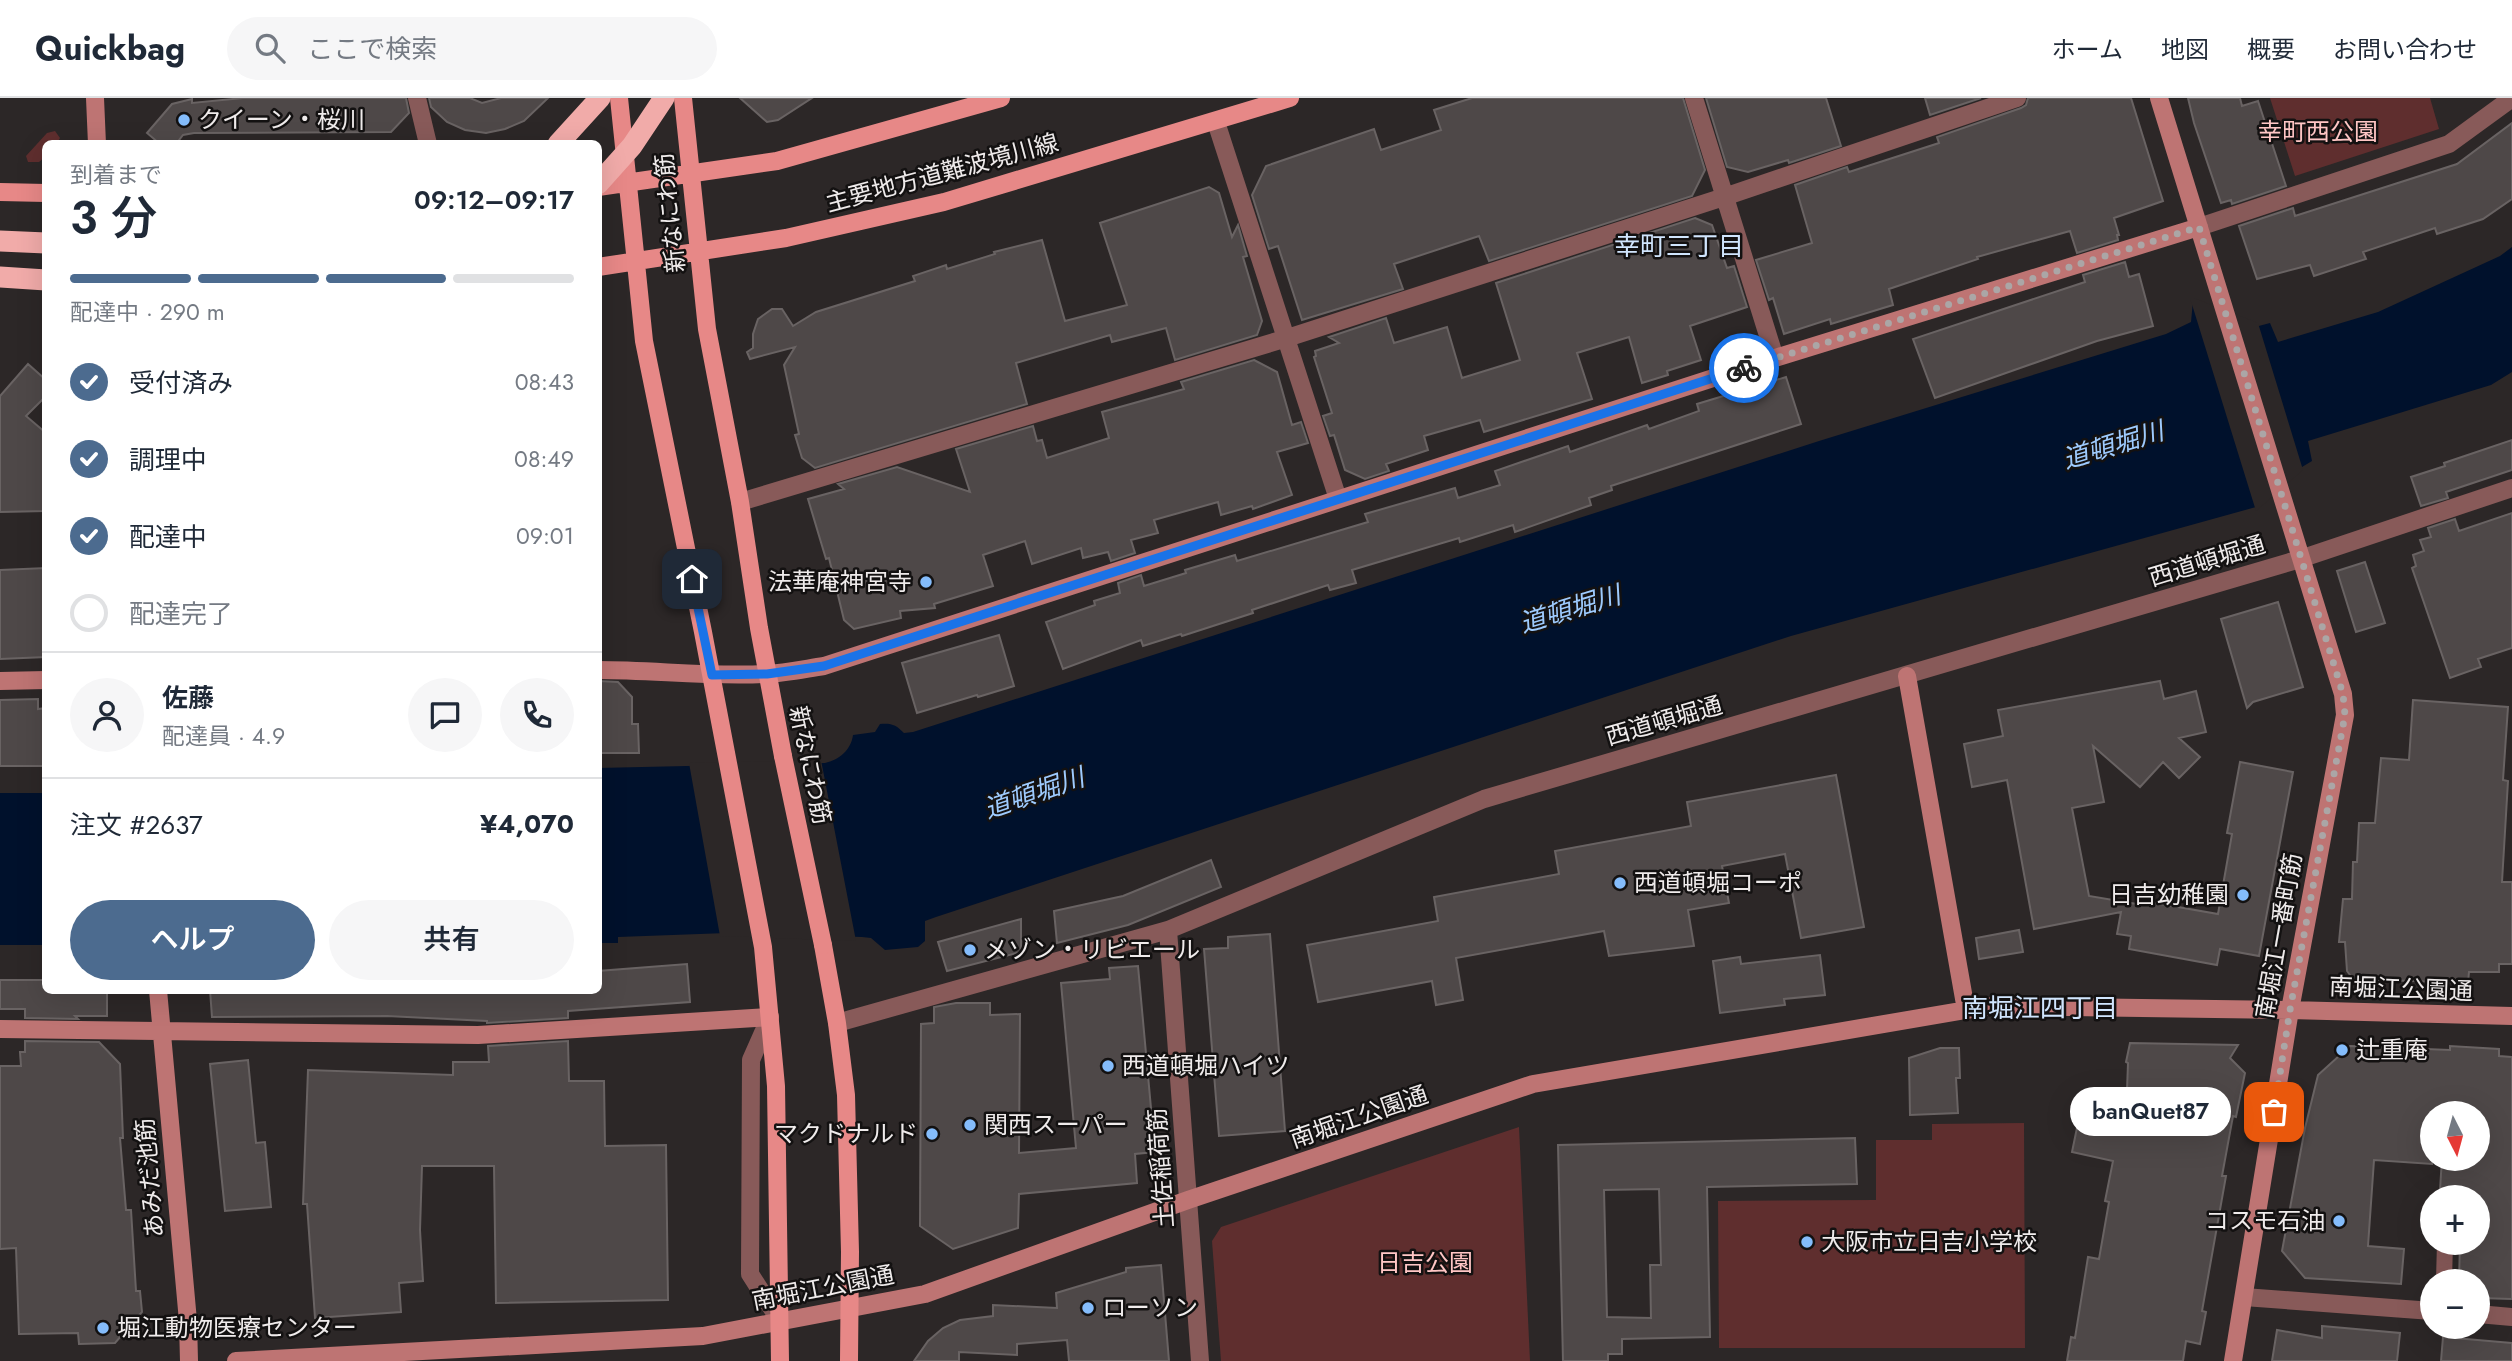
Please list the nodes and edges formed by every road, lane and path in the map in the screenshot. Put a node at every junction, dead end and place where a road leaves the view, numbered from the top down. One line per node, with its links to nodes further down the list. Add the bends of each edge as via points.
1 (95, 98): 14 (street)
2 (417, 98): 15 (street)
3 (600, 98): 16 (highway, bridge)
4 (619, 98): 19 (main road, 新なにわ筋)
5 (664, 98): 18 (highway, bridge)
6 (683, 98): 17 (main road, 新なにわ筋)
7 (1000, 98): 17 (main road, via 777,161)
8 (1290, 98): 13 (main road, 主要地方道難波境川線)
9 (1694, 98): 23 (street)
10 (2017, 98): 23 (street)
11 (2160, 98): 24 (street, 南堀江一番町筋)
12 (2512, 98): 24 (street, via 2449,144)
13 (1216, 122): 27 (main road, 主要地方道難波境川線, via 944,202 786,238); 34 (street)
14 (97, 140)
15 (427, 140)
16 (562, 140)
17 (691, 175): 19 (main road); 27 (main road, 新なにわ筋)
18 (602, 180)
19 (627, 183): 20 (main road); 28 (main road, 新なにわ筋)
20 (602, 185)
21 (0, 192): 22 (main road)
22 (42, 193)
23 (1724, 197): 34 (street); 35 (street)
24 (2199, 227): 35 (street); 39 (street, 南堀江一番町筋)
25 (0, 241): 26 (highway)
26 (42, 243)
27 (698, 252): 28 (main road, 主要地方道難波境川線); 38 (main road, 新なにわ筋, via 707,329)
28 (635, 261): 29 (main road, 主要地方道難波境川線); 42 (main road, 新なにわ筋, via 644,341)
29 (602, 266)
30 (0, 277): 31 (highway)
31 (42, 280)
32 (42, 280): 33 (main road)
33 (0, 282)
34 (1284, 339): 37 (street); 38 (street)
35 (1775, 358): 37 (street)
36 (2512, 488): 39 (street, 西道頓堀通)
37 (1338, 499): 41 (street, via 824,666)
38 (740, 502): 41 (main road, 新なにわ筋)
39 (2300, 559): 43 (street, 西道頓堀通); 49 (street, 南堀江一番町筋, via 2343,694 2345,715)
40 (602, 670): 42 (street)
41 (767, 674): 42 (street); 52 (main road, 新なにわ筋, bridge)
42 (712, 675): 51 (main road, 新なにわ筋, via 763,947)
43 (1907, 676): 46 (street, 西道頓堀通, via 1484,799); 48 (street)
44 (42, 680): 45 (street)
45 (0, 681)
46 (1168, 930): 52 (street, 西道頓堀通); 55 (street, 土佐稲荷筋)
47 (158, 994): 54 (street, あみだ池筋)
48 (1966, 1010): 49 (street, 南堀江公園通, via 1993,1006); 55 (street, 南堀江公園通, via 1533,1084)
49 (2290, 1010): 50 (street, 南堀江公園通); 56 (street, 南堀江一番町筋)
50 (2512, 1016)
51 (770, 1017): 54 (street, via 478,1035); 61 (main road, 新なにわ筋); 61 (street, via 751,1060 750,1275)
52 (837, 1023): 57 (main road, 新なにわ筋, via 846,1095)
53 (0, 1029): 54 (street)
54 (161, 1032): 62 (street, あみだ池筋)
55 (1188, 1200): 57 (street, 南堀江公園通, via 925,1294); 66 (street, 土佐稲荷筋)
56 (2244, 1297): 58 (street); 67 (street, 南堀江一番町筋)
57 (849, 1307): 61 (street, 南堀江公園通); 65 (main road, 新なにわ筋)
58 (2420, 1310)
59 (2490, 1315): 60 (street)
60 (2512, 1317)
61 (780, 1321): 63 (street, 南堀江公園通, via 703,1336); 64 (main road, 新なにわ筋)
62 (189, 1361)
63 (236, 1361)
64 (780, 1361)
65 (849, 1361)
66 (1200, 1361)
67 (2233, 1361)

